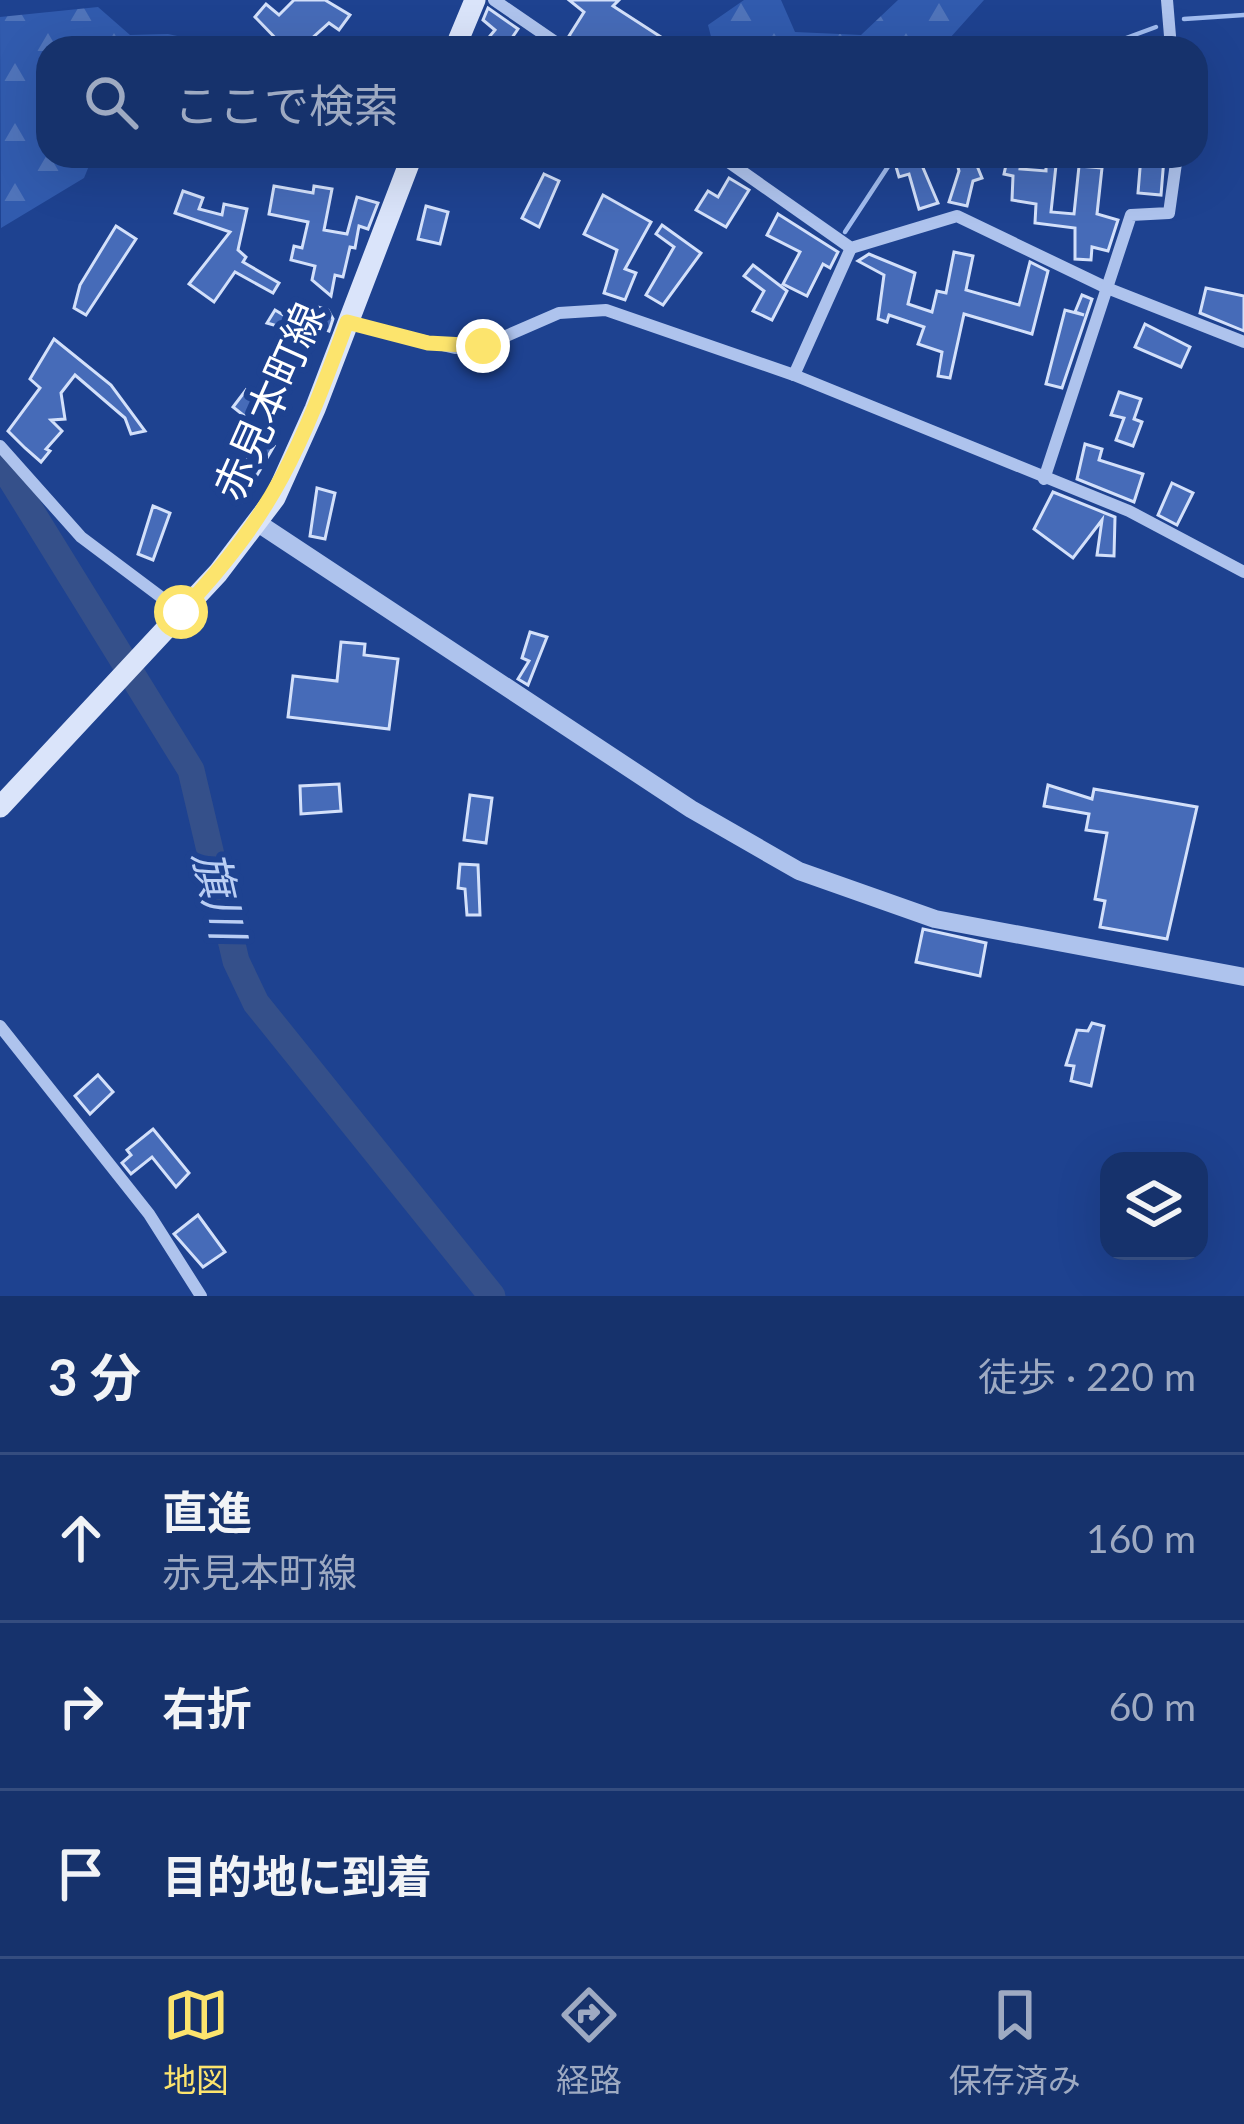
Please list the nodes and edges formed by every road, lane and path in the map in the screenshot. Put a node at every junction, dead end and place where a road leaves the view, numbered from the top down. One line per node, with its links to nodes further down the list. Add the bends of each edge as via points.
1 (475, 0): 4 (main road)
2 (494, 0): 5 (street)
3 (1168, 0): 6 (street)
4 (460, 36)
5 (546, 36)
6 (1170, 36)
7 (407, 168): 12 (main road, 赤見本町線)
8 (737, 168): 10 (street)
9 (1175, 168): 11 (street, via 1169,214 1131,214)
10 (851, 248): 11 (street, via 956,216); 14 (street)
11 (1107, 288): 13 (street); 16 (street)
12 (347, 322): 14 (street, via 455,348 483,346 559,313 606,310); 17 (main road, 赤見本町線, via 296,456)
13 (1244, 342)
14 (794, 375): 16 (street)
15 (0, 446): 19 (street, via 81,537)
16 (1045, 479): 18 (street, via 1170,529)
17 (258, 524): 19 (main road, 赤見本町線); 21 (street, via 691,809 799,871 935,919)
18 (1244, 572)
19 (175, 618): 20 (main road, 赤見本町線)
20 (0, 807)
21 (1244, 977)
22 (0, 1026): 23 (street, via 149,1214)
23 (201, 1296)

